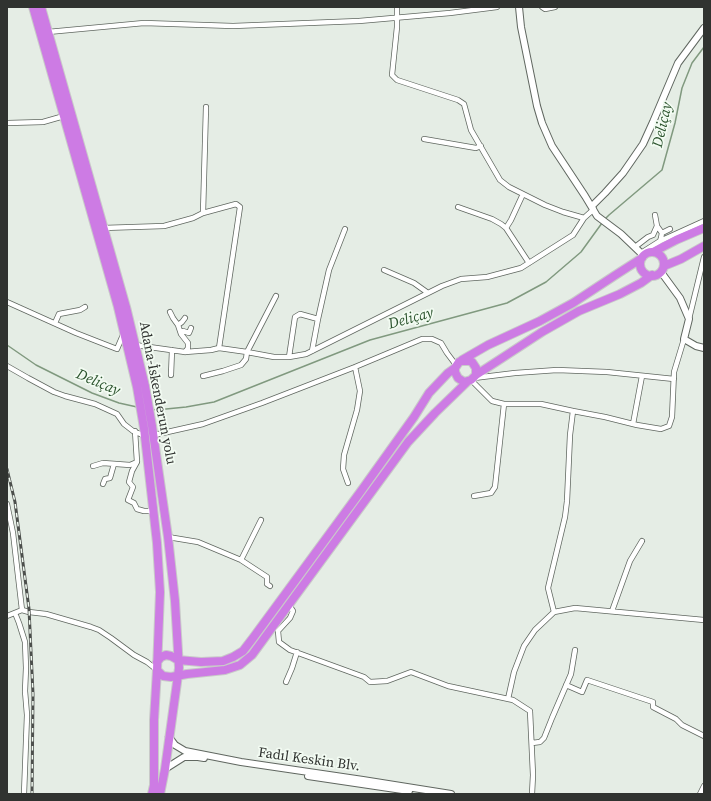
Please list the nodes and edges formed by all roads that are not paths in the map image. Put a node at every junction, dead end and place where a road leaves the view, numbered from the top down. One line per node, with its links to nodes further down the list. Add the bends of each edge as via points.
1 (33, 7): 12 (highway)
2 (41, 7): 10 (highway, Adana-İskenderun yolu)
3 (397, 7): 8 (street)
4 (497, 7): 8 (street)
5 (519, 7): 18 (street, via 542,123 552,146)
6 (542, 7): 7 (street)
7 (555, 7)
8 (397, 17): 10 (street, via 233,26 144,24); 15 (street, via 392,75 397,80 464,104 472,130)
9 (704, 28): 18 (street, via 678,63 643,144 623,173)
10 (48, 32): 24 (highway, Adana-İskenderun yolu)
11 (206, 107): 19 (street)
12 (64, 116): 13 (street, via 43,122); 51 (highway)
13 (8, 123)
14 (424, 139): 15 (street, via 476,148)
15 (481, 146): 16 (street, via 500,180)
16 (523, 194): 21 (street, via 545,205); 25 (street)
17 (458, 207): 25 (street, via 492,219)
18 (593, 208): 21 (street); 32 (street, via 597,216)
19 (203, 214): 24 (street, via 164,226); 55 (street, via 236,204 240,206)
20 (656, 215): 23 (street)
21 (584, 218): 36 (street, via 573,235)
22 (704, 221): 30 (street)
23 (657, 226): 29 (street); 32 (street, via 653,235)
24 (104, 228): 54 (highway, Adana-İskenderun yolu)
25 (506, 228): 36 (street)
26 (704, 228): 33 (highway)
27 (345, 229): 47 (street, via 329,270)
28 (670, 229): 29 (street)
29 (662, 233): 30 (street)
30 (660, 241): 34 (street)
31 (704, 246): 37 (highway)
32 (635, 247): 34 (street)
33 (653, 252): 34 (highway); 37 (highway, via 662,257)
34 (642, 255): 39 (highway, via 643,271); 62 (highway, via 574,303 488,345)
35 (704, 257): 46 (street)
36 (529, 263): 40 (street, via 521,268 487,277 461,279)
37 (662, 269): 39 (highway, via 658,274); 46 (street)
38 (384, 270): 40 (street, via 414,283)
39 (652, 275): 68 (highway, via 620,294 579,311 542,332)
40 (428, 293): 58 (street)
41 (276, 296): 60 (street)
42 (7, 302): 48 (street)
43 (86, 307): 48 (street, via 59,314)
44 (170, 312): 49 (street)
45 (185, 318): 49 (street)
46 (689, 318): 53 (street)
47 (318, 319): 58 (street); 61 (street, via 300,314 295,317)
48 (55, 323): 51 (street, via 117,348)
49 (178, 325): 52 (street)
50 (191, 328): 52 (street, via 189,333 183,331)
51 (124, 334): 70 (highway)
52 (181, 334): 59 (street, via 188,343)
53 (684, 339): 56 (street); 69 (street)
54 (135, 345): 57 (street); 70 (highway, Adana-İskenderun yolu)
55 (219, 348): 59 (street); 60 (street)
56 (704, 348)
57 (172, 350): 59 (street); 65 (street)
58 (312, 351): 61 (street)
59 (186, 352)
60 (247, 352): 61 (street, via 274,358); 66 (street, via 246,359 241,365)
61 (289, 358)
62 (458, 365): 64 (street, via 441,343 432,339 422,339); 68 (highway, via 455,372 458,378); 68 (highway, via 466,360 472,362 476,368); 98 (highway, via 429,393 356,498 243,651 223,661)
63 (7, 366): 74 (street, via 54,392 95,404 116,414 124,424)
64 (355, 367): 75 (street, via 203,424); 79 (street, via 360,391 344,455 343,469)
65 (172, 375)
66 (203, 376)
67 (642, 376): 68 (street, via 557,370); 69 (street); 73 (street)
68 (472, 379): 71 (street, via 492,401); 89 (highway, via 408,442)
69 (674, 379): 73 (street, via 672,417 669,426 661,429)
70 (141, 386): 75 (highway, Adana-İskenderun yolu)
71 (504, 404): 72 (street, via 541,404); 81 (street, via 495,487 491,493)
72 (573, 411): 73 (street); 92 (street, via 568,501 548,588)
73 (632, 424)
74 (135, 431): 75 (street); 76 (street)
75 (149, 431): 83 (highway, Adana-İskenderun yolu); 85 (highway, Adana-İskenderun yolu)
76 (137, 462): 77 (street, via 130,465); 83 (street, via 129,482 133,486 128,500 134,503 137,509)
77 (114, 464): 78 (street); 80 (street, via 110,478 105,479)
78 (92, 466)
79 (348, 483)
80 (102, 484)
81 (474, 496)
82 (7, 504): 90 (street, via 15,545)
83 (153, 511): 99 (highway, Adana-İskenderun yolu, via 160,592)
84 (261, 520): 87 (street)
85 (168, 537): 87 (street, via 198,542); 98 (highway, Adana-İskenderun yolu)
86 (642, 541): 91 (street, via 630,561)
87 (241, 560): 88 (street, via 267,577 267,584)
88 (270, 586)
89 (289, 605): 97 (street, via 293,611 278,631 278,637 279,642); 100 (highway, via 252,655 240,665 225,670)
90 (22, 610): 93 (street); 99 (street, via 91,626 134,655)
91 (612, 611): 92 (street, via 575,608); 95 (street)
92 (554, 612): 103 (street, via 535,630 524,646 514,672)
93 (15, 613): 94 (street); 109 (street, via 25,642 27,715)
94 (7, 616)
95 (704, 620)
96 (575, 650): 102 (street, via 571,674)
97 (297, 652): 101 (street); 103 (street, via 364,676 370,682 387,681 411,672 448,686)
98 (178, 660): 99 (highway, via 166,655); 100 (highway, Adana-İskenderun yolu)
99 (157, 666): 100 (highway, via 163,676); 110 (highway, Adana-İskenderun yolu)
100 (178, 675): 105 (highway, Adana-İskenderun yolu)
101 (286, 682)
102 (566, 685): 104 (street, via 582,692 587,680 653,702 653,707); 106 (street, via 544,738 540,742)
103 (508, 699): 106 (street, via 530,711)
104 (704, 736)
105 (169, 737): 107 (highway, Adana-İskenderun yolu); 113 (street, Fadıl Keskin Blv., via 175,745 185,751)
106 (532, 743): 114 (street)
107 (165, 769): 111 (highway, Adana-İskenderun yolu); 112 (street, Fadıl Keskin Blv., via 184,758 198,757)
108 (704, 786): 115 (street)
109 (24, 794)
110 (152, 794)
111 (160, 794)
112 (430, 794)
113 (452, 794)
114 (532, 794)
115 (700, 794)

